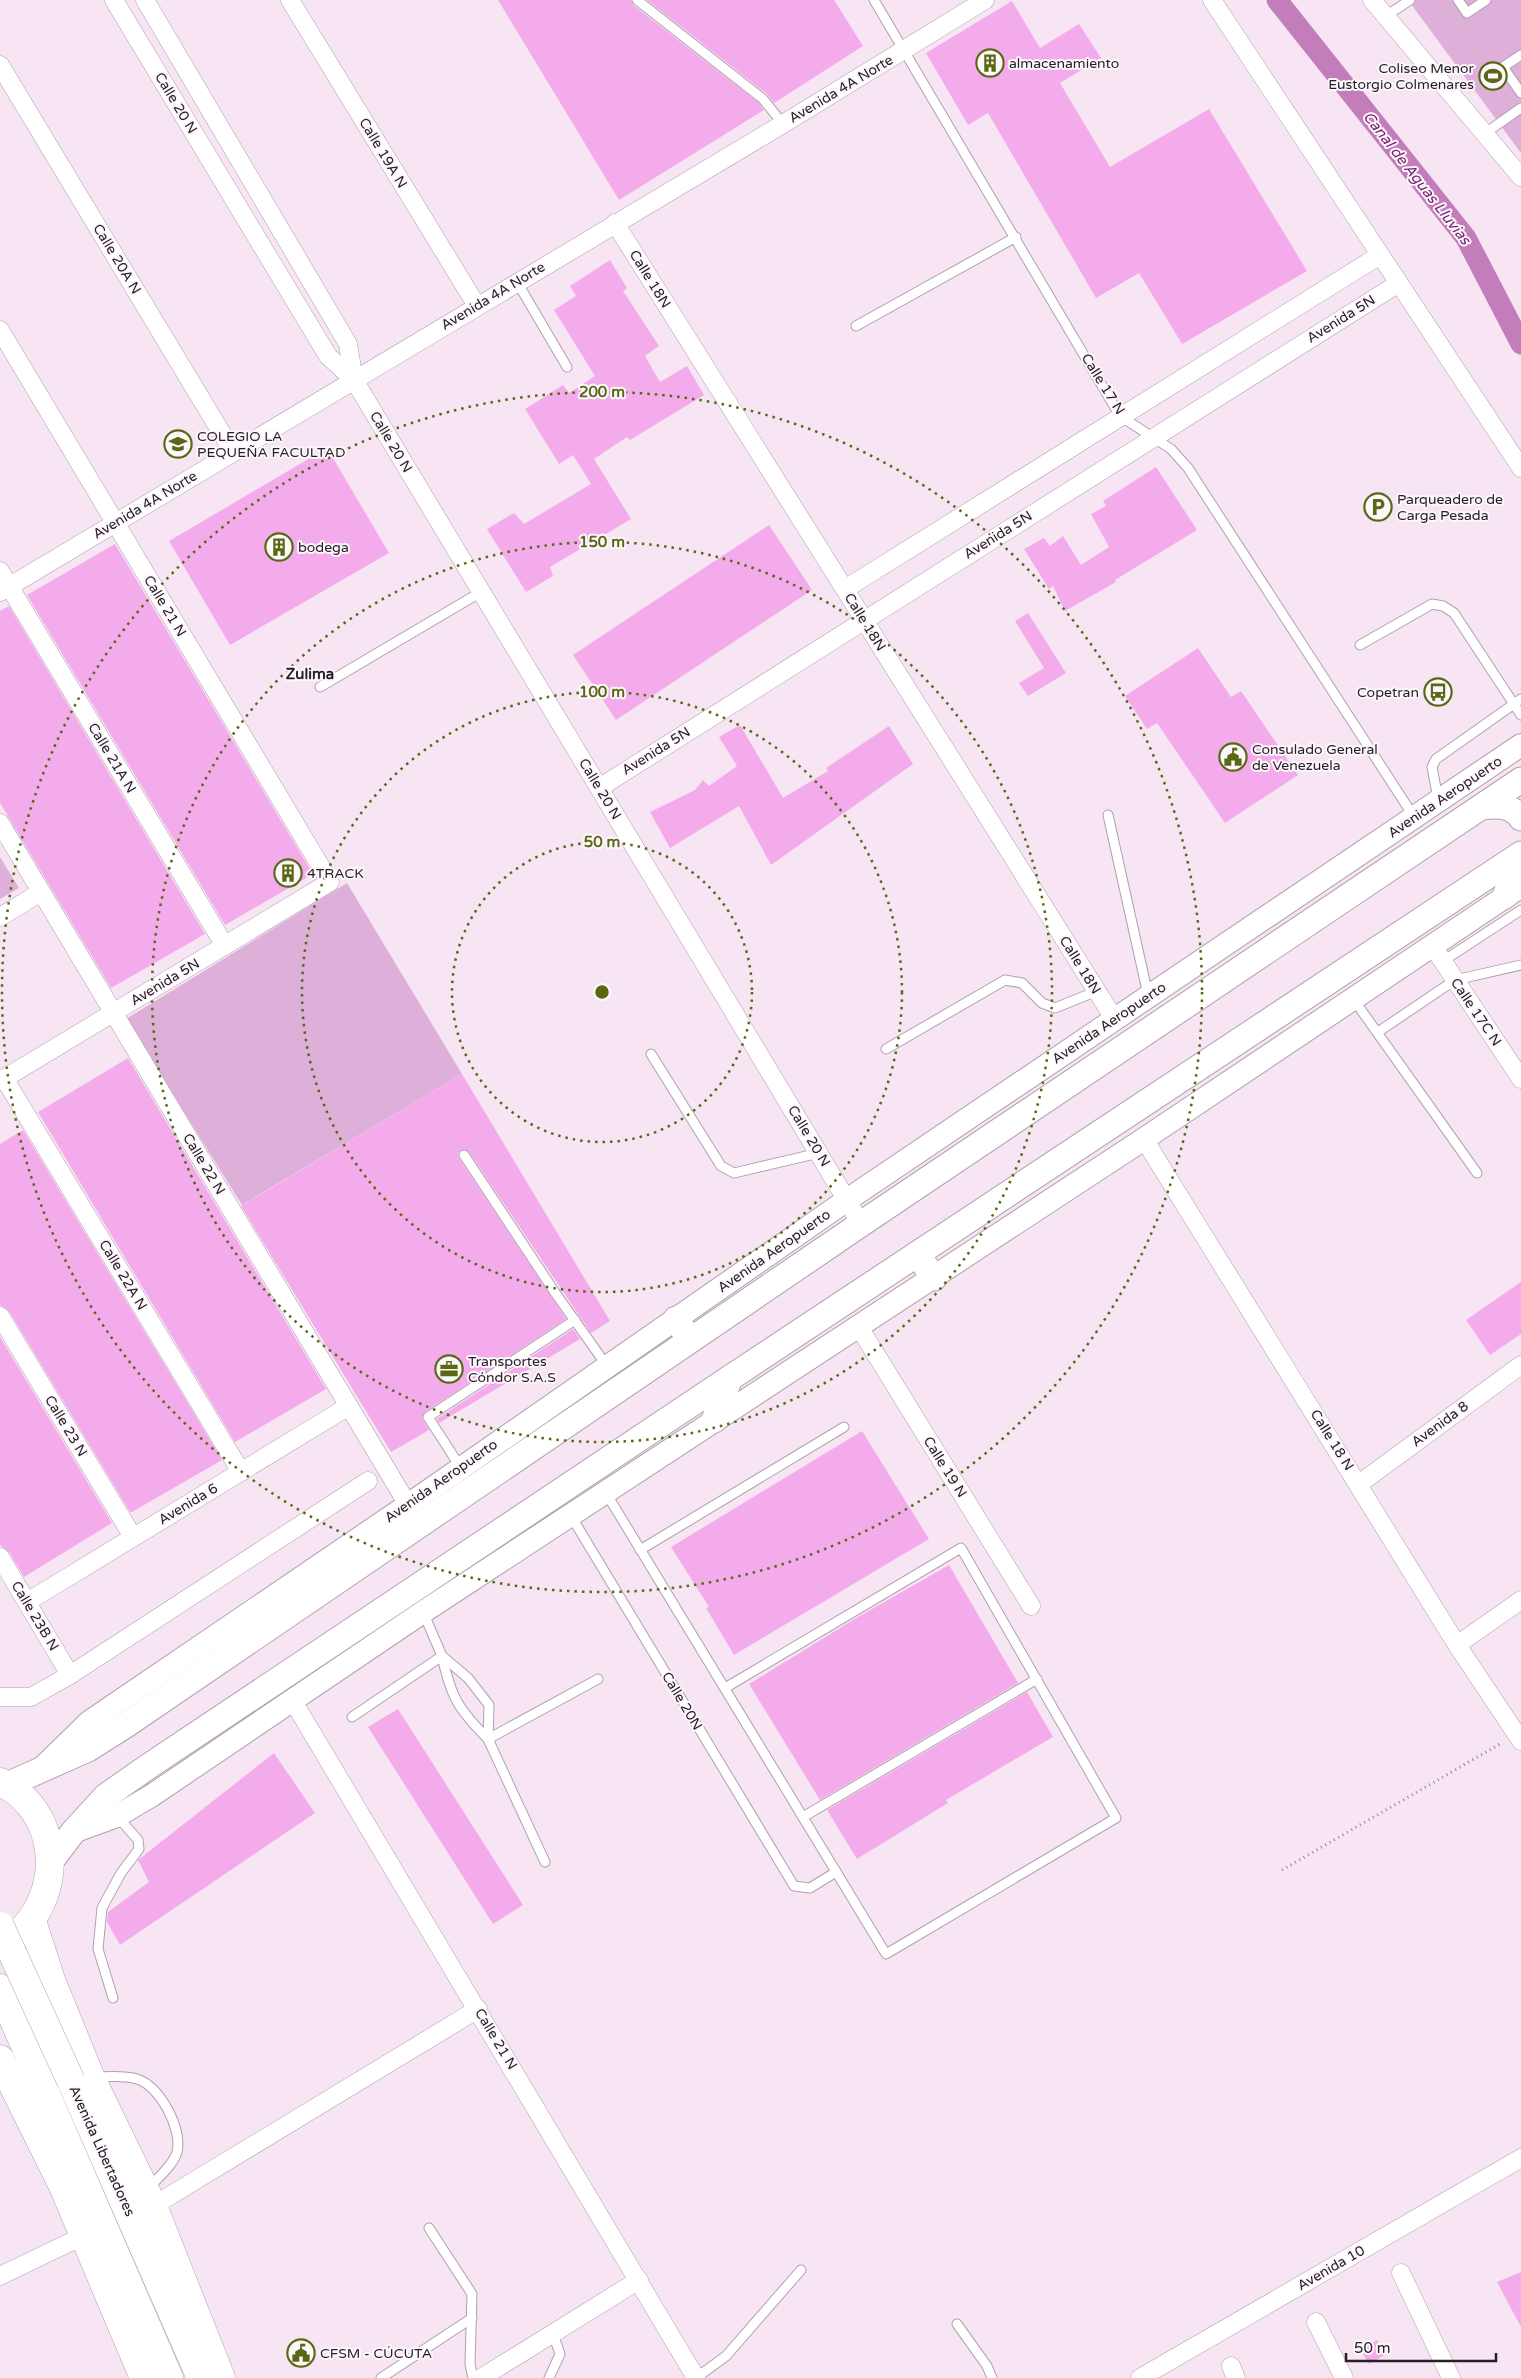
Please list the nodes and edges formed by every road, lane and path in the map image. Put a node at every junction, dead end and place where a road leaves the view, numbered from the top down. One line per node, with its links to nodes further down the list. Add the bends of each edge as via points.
1 (114, 0): 30 (street, Calle 20 N, via 328,356)
2 (145, 0): 30 (street, Calle 20 N, via 348,344)
3 (290, 0): 26 (street, Calle 19A N)
4 (637, 0): 18 (lane, via 762,99)
5 (874, 0): 13 (lane, Calle 17 N)
6 (985, 0): 13 (street, Avenida 4A Norte)
7 (1212, 0): 23 (street)
8 (1372, 0): 12 (street)
9 (1410, 0): 12 (lane)
10 (1458, 0): 11 (lane, via 1467,13)
11 (1486, 0)
12 (1386, 16): 19 (street)
13 (904, 51): 18 (street, Avenida 4A Norte); 22 (lane, Calle 17 N)
14 (1521, 55): 16 (lane, via 1503,67)
15 (0, 65): 33 (street, Calle 20A N)
16 (1521, 92)
17 (1521, 108): 19 (lane)
18 (783, 124): 21 (street, Avenida 4A Norte)
19 (1484, 134): 20 (street)
20 (1521, 177)
21 (615, 223): 24 (street, Avenida 4A Norte); 38 (street, Calle 18N)
22 (1016, 237): 27 (lane); 31 (lane, Calle 17 N)
23 (1380, 255): 25 (street); 31 (street)
24 (517, 282): 26 (street, Avenida 4A Norte); 29 (lane)
25 (1399, 283): 32 (street, Avenida 5N); 34 (street)
26 (477, 306): 30 (street, Avenida 4A Norte)
27 (856, 326)
28 (0, 330): 35 (street, Calle 21 N)
29 (566, 367)
30 (354, 380): 33 (street, Avenida 4A Norte); 39 (street, Calle 20 N)
31 (1120, 416): 32 (lane, Calle 17 N); 38 (street)
32 (1153, 437): 40 (street, Avenida 5N); 51 (lane, Calle 17 N, via 1171,449 1188,468)
33 (234, 452): 35 (street, Avenida 4A Norte)
34 (1521, 468)
35 (115, 523): 37 (street, Avenida 4A Norte); 55 (street, Calle 21 N)
36 (0, 571): 37 (street, Calle 21A N)
37 (5, 589): 59 (street, Calle 21A N)
38 (845, 589): 40 (street, Calle 18N)
39 (481, 592): 42 (lane); 47 (street, Calle 20 N)
40 (864, 619): 47 (street, Avenida 5N); 63 (street, Calle 18N)
41 (1360, 645): 43 (lane, via 1432,604 1443,606 1454,613)
42 (320, 687)
43 (1517, 702): 44 (lane); 48 (lane, via 1436,759 1432,767)
44 (1521, 714)
45 (1521, 745): 48 (street, Avenida Aeropuerto)
46 (1521, 780): 49 (main road, Avenida Aeropuerto)
47 (599, 788): 74 (street, Calle 20 N)
48 (1439, 802): 51 (street, Avenida Aeropuerto)
49 (1483, 807): 52 (main road, via 1509,808); 78 (main road, Avenida Aeropuerto)
50 (1108, 815): 64 (lane)
51 (1414, 817): 64 (street, Avenida Aeropuerto)
52 (1521, 818)
53 (0, 823): 56 (street, Calle 22 N)
54 (1521, 856): 57 (main road); 79 (main road)
55 (330, 882): 59 (street, Avenida 5N)
56 (41, 892): 58 (street); 66 (street, Calle 22 N)
57 (1516, 897): 60 (street)
58 (0, 917)
59 (225, 946): 66 (street, Avenida 5N)
60 (1438, 953): 62 (street, Calle 17C N); 65 (street)
61 (1521, 965): 62 (lane)
62 (1455, 980): 68 (lane); 71 (street, Calle 17C N)
63 (1097, 991): 67 (street, Calle 18N); 69 (lane, via 1056,1008 1042,1003 1022,982 1005,980)
64 (1148, 997): 67 (street, Avenida Aeropuerto)
65 (1352, 998): 68 (lane); 73 (street)
66 (113, 1013): 72 (street, Avenida 5N); 89 (street, Calle 22 N)
67 (1115, 1020): 77 (street, Avenida Aeropuerto)
68 (1378, 1032): 76 (lane)
69 (886, 1049)
70 (651, 1054): 74 (lane, via 721,1166 734,1173)
71 (1521, 1078)
72 (2, 1079): 93 (street, Calle 22A N)
73 (1144, 1139): 80 (street); 95 (street, Calle 18 N)
74 (819, 1152): 77 (street, Calle 20 N)
75 (464, 1155): 83 (lane)
76 (1477, 1173)
77 (847, 1200): 78 (street, Calle 20 N); 82 (street, Avenida Aeropuerto)
78 (861, 1224): 85 (main road, Avenida Aeropuerto)
79 (917, 1254): 80 (main road); 88 (main road)
80 (934, 1278): 84 (street)
81 (0, 1316): 99 (street, Calle 23 N)
82 (676, 1319): 85 (main road); 87 (street, Avenida Aeropuerto)
83 (575, 1320): 87 (lane); 92 (lane, via 428,1417)
84 (859, 1328): 90 (street); 104 (street, Calle 19 N)
85 (690, 1340): 117 (main road, Avenida Aeropuerto, via 126,1725 88,1749)
86 (1521, 1365): 95 (street, Avenida 8)
87 (607, 1367): 92 (street, Avenida Aeropuerto)
88 (730, 1378): 90 (main road); 119 (main road)
89 (349, 1406): 93 (street, Avenida 6); 97 (street, Calle 22 N)
90 (714, 1420): 96 (street)
91 (844, 1427): 100 (lane)
92 (461, 1468): 97 (street, Avenida Aeropuerto)
93 (241, 1472): 99 (street, Avenida 6)
94 (368, 1481): 108 (street)
95 (1359, 1484): 106 (street, Calle 18 N)
96 (606, 1493): 98 (street); 100 (lane)
97 (408, 1505): 117 (street, Avenida Aeropuerto, via 89,1722)
98 (571, 1516): 105 (street); 124 (lane, Calle 20N, via 794,1886 810,1888)
99 (133, 1537): 103 (street, Avenida 6)
100 (640, 1550): 111 (lane)
101 (0, 1557): 103 (street, Calle 23B N)
102 (1521, 1600): 106 (street)
103 (27, 1602): 108 (street, Calle 23B N)
104 (1031, 1606)
105 (423, 1612): 107 (lane); 113 (street)
106 (1457, 1645): 115 (street, Calle 18 N)
107 (442, 1656): 114 (lane); 116 (lane, via 449,1688 465,1717); 116 (lane, via 468,1678 489,1705)
108 (70, 1674): 112 (street, via 31,1696)
109 (598, 1679): 116 (lane)
110 (1037, 1679): 111 (lane, via 961,1548); 120 (lane); 124 (lane, via 1116,1818 886,1954)
111 (724, 1688): 120 (lane)
112 (0, 1697)
113 (293, 1701): 119 (street, via 152,1796); 130 (street, Calle 21 N)
114 (352, 1716)
115 (1520, 1736): 123 (path)
116 (488, 1739): 122 (lane)
117 (39, 1772): 118 (main road, Avenida Aeropuerto)
118 (4, 1783): 121 (main road, via 25,1800 39,1818 48,1839)
119 (111, 1806): 121 (main road, via 74,1832); 129 (lane, via 140,1845 102,1908 98,1948)
120 (803, 1817): 124 (lane)
121 (51, 1861): 125 (main road, via 47,1893)
122 (545, 1862)
123 (1282, 1870)
124 (836, 1872)
125 (32, 1921): 127 (main road, via 9,1943); 132 (main road)
126 (0, 1926): 132 (main road, Avenida Libertadores, bridge)
127 (0, 1946)
128 (0, 1988): 146 (main road, Avenida Libertadores)
129 (114, 1998)
130 (478, 2009): 134 (street); 140 (street, Calle 21 N)
131 (0, 2059): 136 (main road)
132 (81, 2079): 134 (main road); 134 (lane, via 138,2079 168,2107 177,2131 176,2153); 147 (main road, Avenida Libertadores)
133 (1521, 2158): 155 (street, Avenida 10)
134 (149, 2199): 148 (main road)
135 (429, 2228): 141 (lane, via 472,2294)
136 (85, 2236): 139 (street); 145 (main road)
137 (801, 2270): 153 (lane, via 726,2356)
138 (1401, 2273): 157 (street)
139 (0, 2276)
140 (639, 2280): 144 (street); 153 (street, Calle 21 N)
141 (472, 2318): 149 (lane); 150 (lane, via 470,2364)
142 (1316, 2322): 156 (street)
143 (957, 2324): 154 (lane, via 988,2366)
144 (553, 2334): 151 (street); 152 (lane, via 560,2354)
145 (144, 2378)
146 (170, 2378)
147 (201, 2378)
148 (221, 2378)
149 (381, 2378)
150 (473, 2378)
151 (482, 2378)
152 (550, 2378)
153 (696, 2378)
154 (992, 2378)
155 (1140, 2378)
156 (1344, 2378)
157 (1451, 2378)

